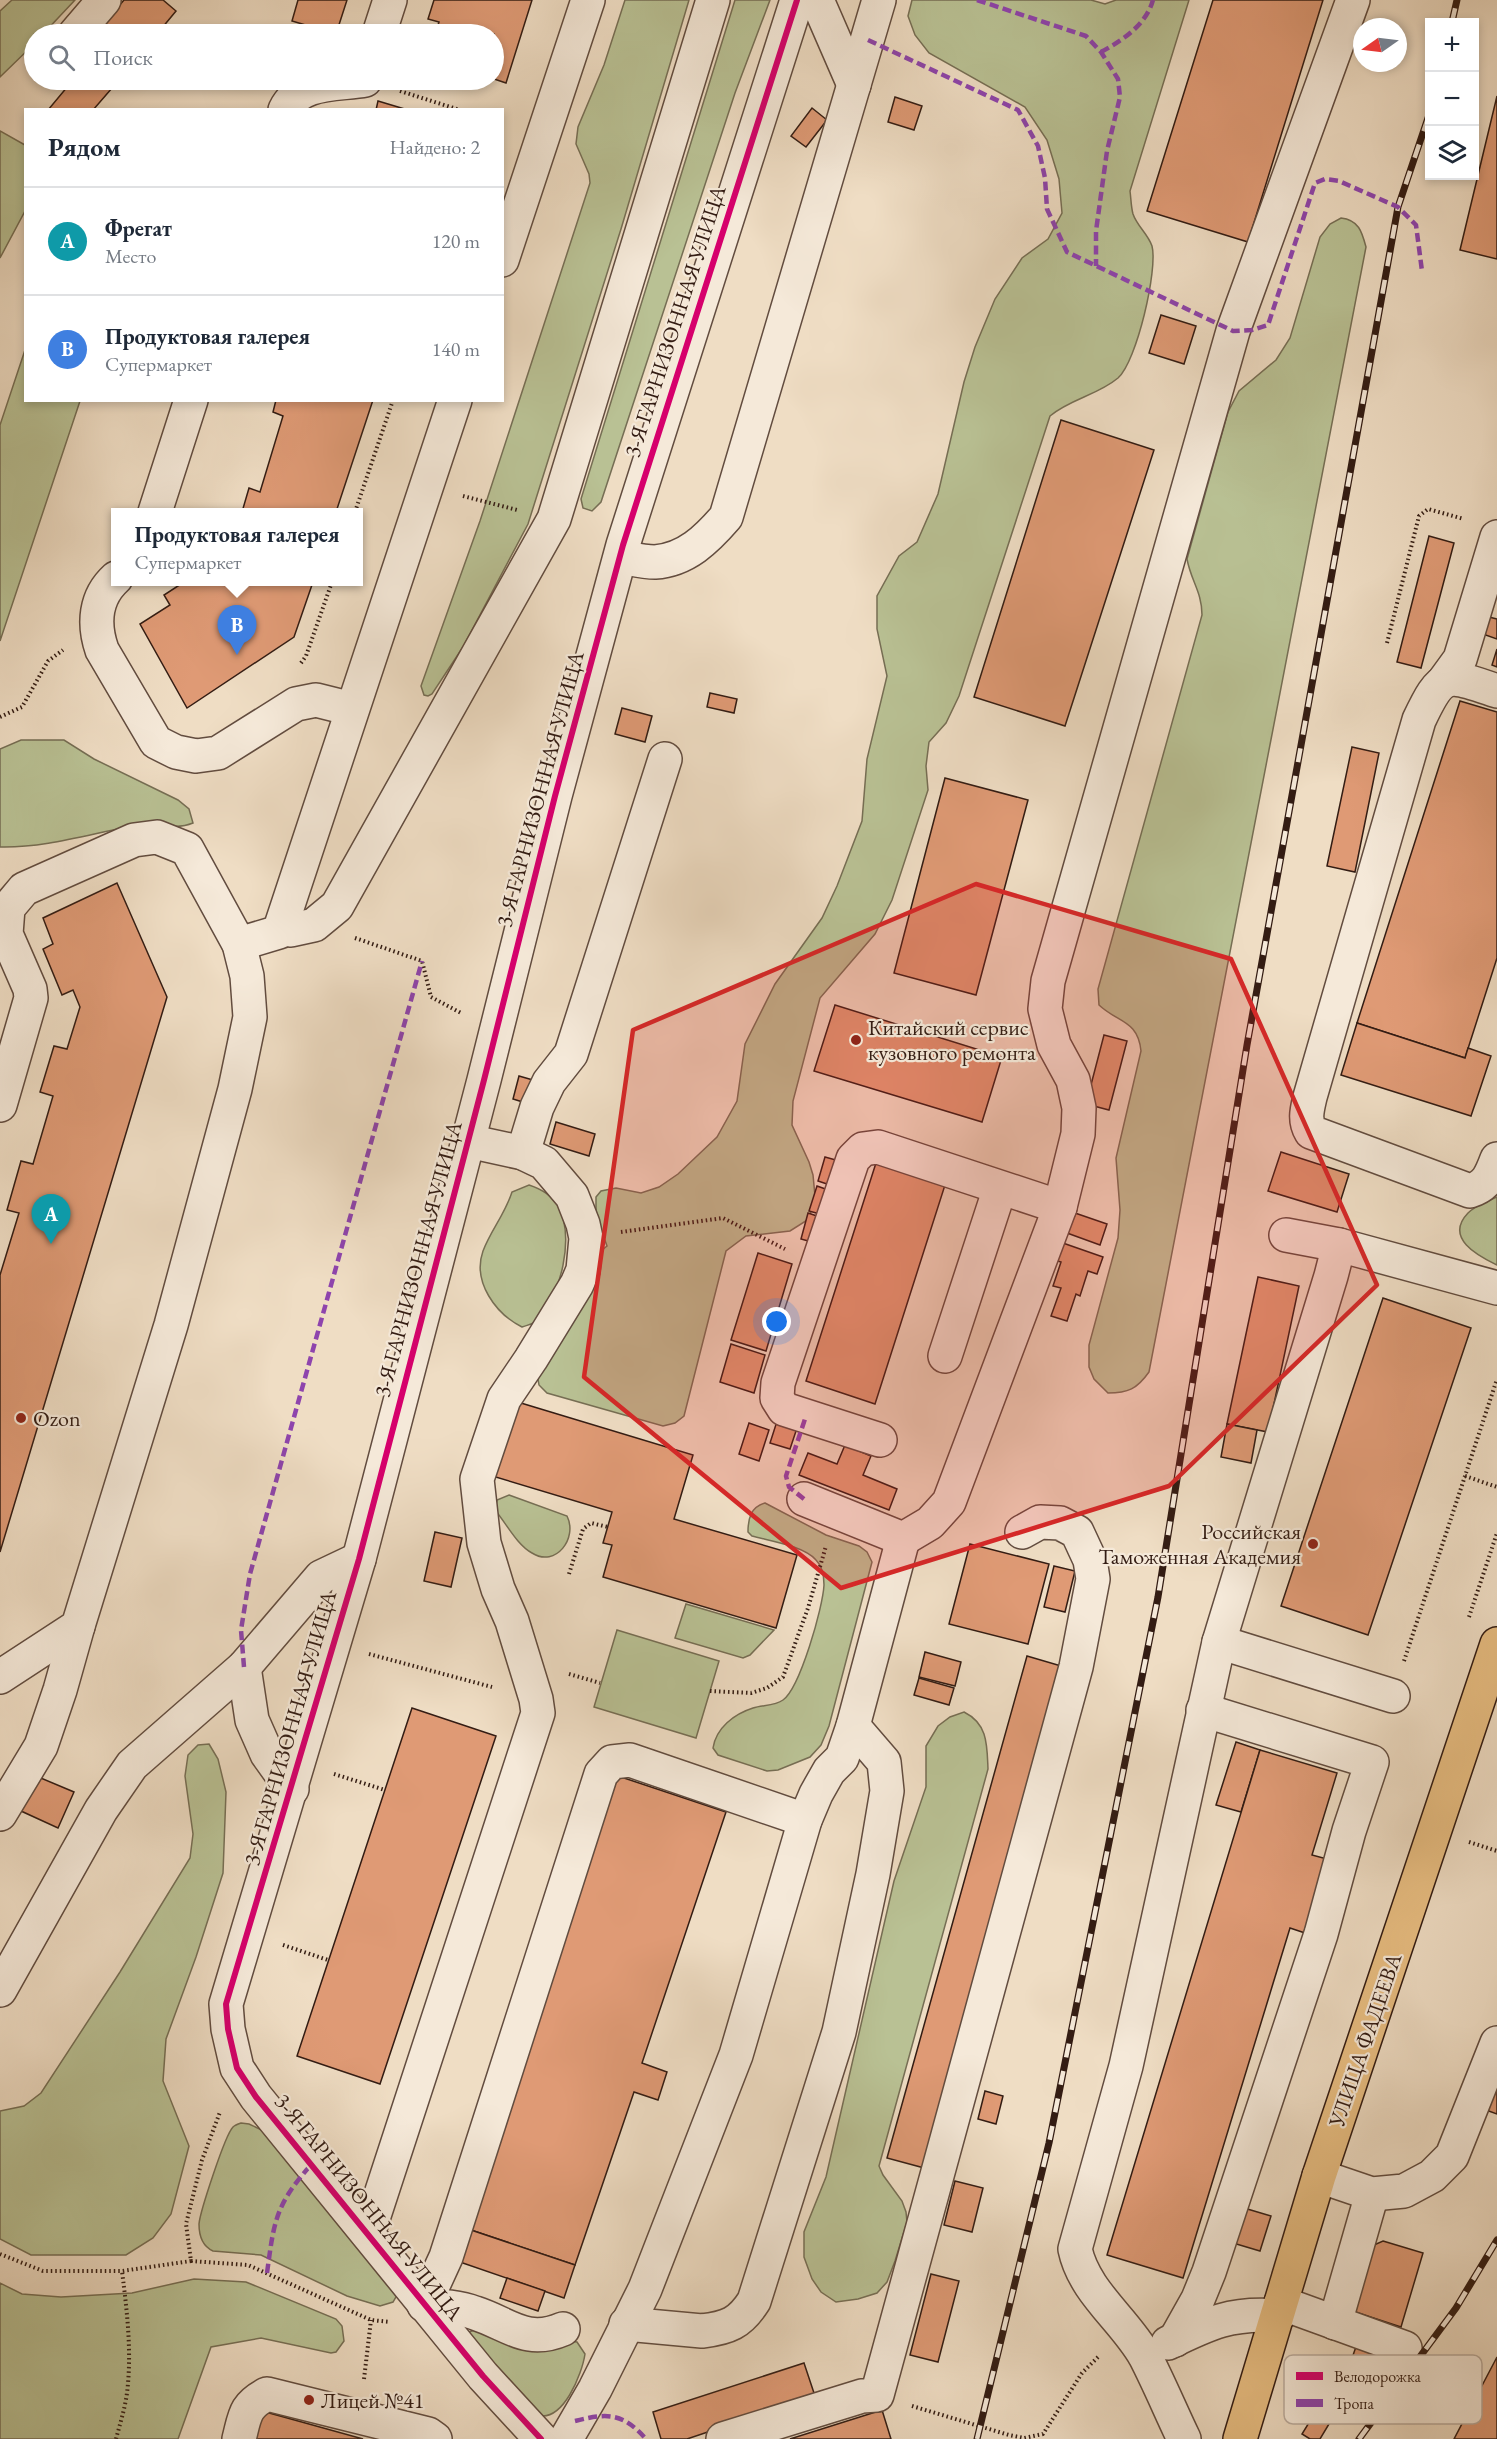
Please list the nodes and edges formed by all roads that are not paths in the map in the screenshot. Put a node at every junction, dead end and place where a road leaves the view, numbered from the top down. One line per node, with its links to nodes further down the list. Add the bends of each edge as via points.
1 (104, 0): 9 (street)
2 (390, 0): 10 (street)
3 (588, 0): 14 (street)
4 (712, 0): 25 (street, via 554,519 337,906)
5 (797, 0): 19 (street, 3-Я ГАРНИЗОННАЯ УЛИЦА)
6 (817, 0): 11 (street)
7 (879, 0): 11 (street)
8 (1353, 0): 32 (street, via 1233,331 1048,981 1045,1009 1054,1045 1073,1080 1079,1108 1078,1134)
9 (84, 24)
10 (382, 24)
11 (854, 85): 19 (street, via 726,516 710,537 680,556 655,562)
12 (309, 90): 13 (street)
13 (286, 108)
14 (504, 254)
15 (190, 402): 17 (street)
16 (454, 402): 23 (street)
17 (157, 508)
18 (1497, 537): 21 (street, via 1460,659)
19 (621, 557): 28 (street, 3-Я ГАРНИЗОННАЯ УЛИЦА, via 555,795)
20 (111, 583): 23 (street, via 99,606 97,634 102,650 156,742 196,756 218,753 296,704 316,700)
21 (1444, 681): 22 (street, via 1457,677); 30 (street, via 1419,720 1306,1110 1306,1124 1311,1132 1470,1191 1480,1188 1491,1177)
22 (1497, 691)
23 (352, 709): 26 (street, via 279,932)
24 (665, 759): 29 (street, via 571,1054 549,1082)
25 (303, 927)
26 (239, 944): 27 (street, via 187,849 157,837 134,840 24,889 8,908 6,934 31,998); 42 (street, via 247,976 250,1017 235,1089 171,1325)
27 (0, 1105)
28 (468, 1141): 29 (street); 41 (street, 3-Я ГАРНИЗОННАЯ УЛИЦА)
29 (523, 1153): 59 (street, via 544,1163 572,1196 586,1238 583,1270 577,1284 504,1399 477,1479 484,1543 512,1621 538,1713)
30 (1497, 1159)
31 (1000, 1188): 32 (street); 36 (street); 37 (street, via 878,1147 863,1149 851,1164 778,1383 777,1398 784,1409)
32 (1060, 1208): 40 (street, via 949,1502 930,1523)
33 (1286, 1235): 34 (street)
34 (1339, 1245): 35 (street); 43 (street)
35 (1497, 1288)
36 (945, 1356)
37 (880, 1440)
38 (804, 1500): 40 (street)
39 (1022, 1532): 72 (street, via 1040,1522 1060,1523 1077,1532 1090,1560 1093,1579 1076,1667 877,2395 862,2396)
40 (903, 1539): 49 (street)
41 (359, 1559): 45 (street, via 321,1577); 52 (street, 3-Я ГАРНИЗОННАЯ УЛИЦА)
42 (78, 1626): 46 (street); 50 (street)
43 (1219, 1642): 47 (street); 48 (street)
44 (1497, 1644): 57 (main road, УЛИЦА ФАДЕЕВА)
45 (244, 1667): 52 (street, via 252,1720 267,1754); 55 (street, via 132,1765 101,1810)
46 (0, 1677)
47 (1393, 1696)
48 (1203, 1710): 65 (street, via 1372,1762 1317,1945 1209,2272); 66 (street, via 1126,2066 1076,2249 1078,2262 1094,2290)
49 (853, 1726): 54 (street, via 842,1758 829,1771); 63 (street, via 884,1761 886,1791 873,1874 839,2032 754,2301 744,2317 714,2330)
50 (41, 1746): 51 (street); 53 (street)
51 (0, 1765)
52 (291, 1789): 59 (street, 3-Я ГАРНИЗОННАЯ УЛИЦА, via 226,2004 228,2029 237,2068 256,2097)
53 (0, 1814)
54 (805, 1820): 60 (street, via 630,1761 612,1762 601,1774 446,2257); 63 (street, via 736,2055 653,2268)
55 (3, 1979)
56 (1497, 2043): 58 (street, via 1452,2156 1432,2176 1404,2191)
57 (1319, 2176): 58 (street); 61 (main road, УЛИЦА ФАДЕЕВА)
58 (1372, 2194): 62 (street)
59 (368, 2234): 60 (street, 3-Я ГАРНИЗОННАЯ УЛИЦА)
60 (424, 2305): 64 (street, via 474,2312 527,2335 539,2337); 70 (street, 3-Я ГАРНИЗОННАЯ УЛИЦА)
61 (1280, 2310): 62 (street); 65 (street, via 1224,2319); 74 (main road, УЛИЦА ФАДЕЕВА)
62 (1335, 2323): 67 (street)
63 (626, 2324): 71 (street)
64 (563, 2330)
65 (1175, 2340): 66 (street)
66 (1134, 2342): 73 (street)
67 (1405, 2348)
68 (239, 2439): 69 (street, via 247,2408 267,2394 428,2434)
69 (435, 2439)
70 (541, 2439)
71 (566, 2439)
72 (723, 2439)
73 (1184, 2439)
74 (1240, 2439)

